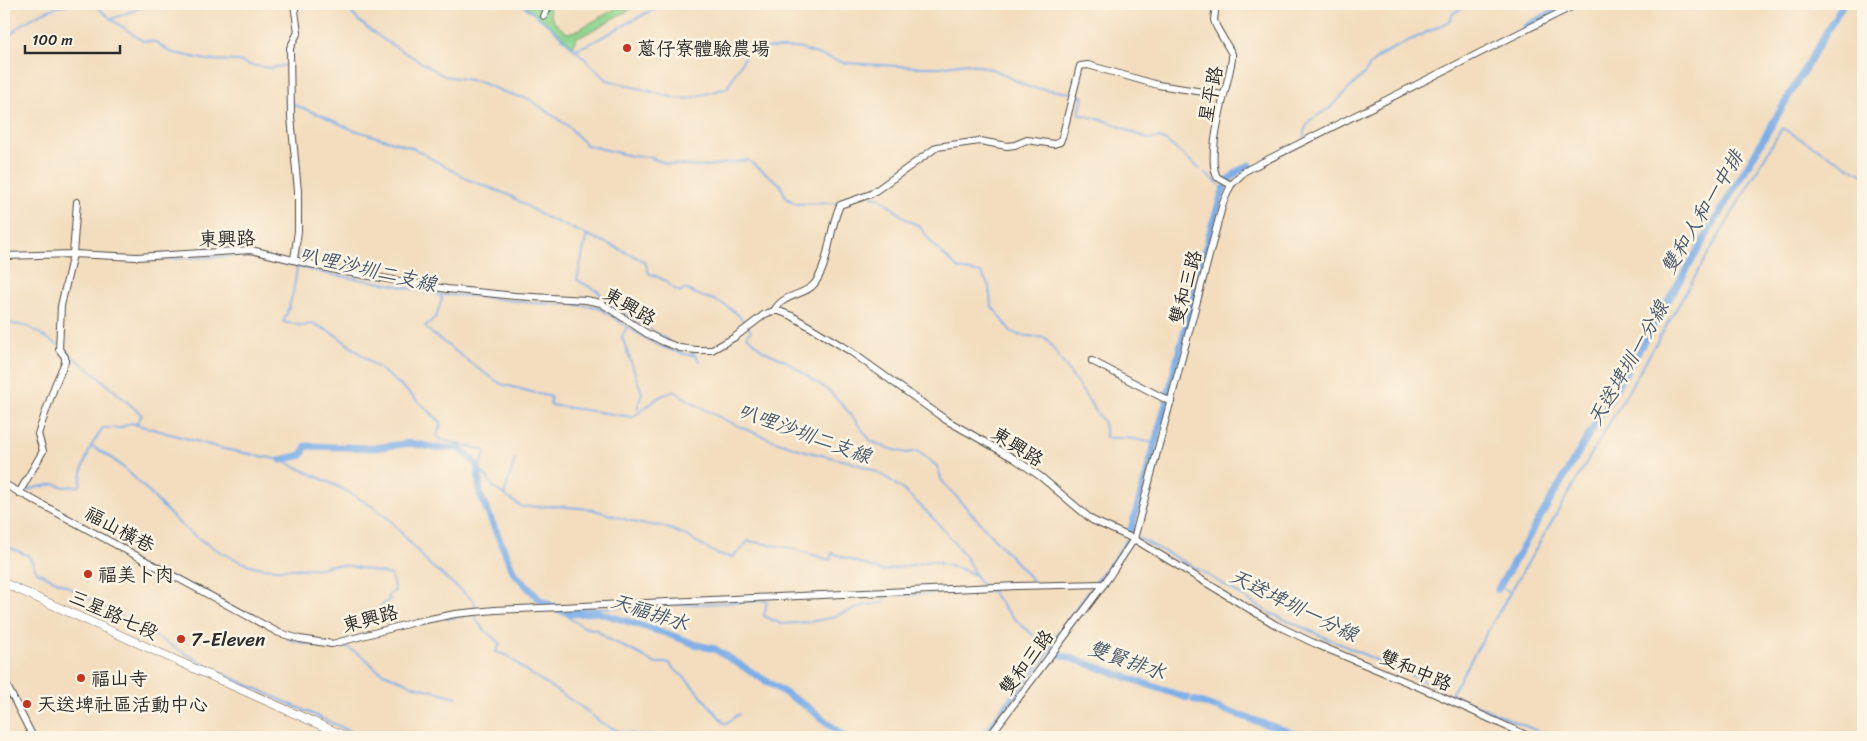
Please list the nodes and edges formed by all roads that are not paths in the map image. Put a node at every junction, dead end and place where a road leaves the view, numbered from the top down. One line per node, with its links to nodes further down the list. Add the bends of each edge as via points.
1 (294, 4): 11 (street, via 298,32 290,48 291,117 298,231)
2 (550, 4): 5 (street)
3 (1216, 4): 6 (street, 星平路, via 1214,20 1232,54)
4 (1577, 4): 7 (street, 雙和三路, via 1245,171)
5 (544, 16)
6 (1223, 95): 7 (street, 星平路, via 1212,164 1217,177); 12 (street, via 1176,88 1088,65 1080,66 1060,142 1027,140 1008,146 980,141 937,147 871,194 840,205 824,264 815,284 785,299)
7 (1228, 183): 14 (street, 雙和三路)
8 (78, 202): 9 (street)
9 (73, 254): 10 (street, 東興路); 11 (street, 東興路, via 136,257 251,250); 16 (street, via 61,306 59,349 65,362 38,434 43,451)
10 (4, 256)
11 (294, 259): 12 (street, 東興路, via 340,271 447,289 600,303 664,342 696,350 712,350 723,345)
12 (774, 311): 17 (street, 東興路, via 792,316 850,351 946,420 1041,477 1092,520)
13 (1092, 361): 14 (street)
14 (1167, 399): 17 (street, 雙和三路)
15 (4, 484): 16 (street, 福山橫巷)
16 (19, 493): 20 (street, 福山橫巷, via 279,633)
17 (1130, 537): 19 (street, 雙和三路); 25 (street, 雙和中路, via 1276,625)
18 (4, 583): 23 (main road, 三星路七段)
19 (1098, 584): 20 (street, 東興路, via 555,606 455,614); 24 (street, 雙和三路)
20 (332, 644)
21 (4, 680): 22 (street)
22 (33, 737)
23 (347, 737)
24 (989, 737)
25 (1530, 737)

